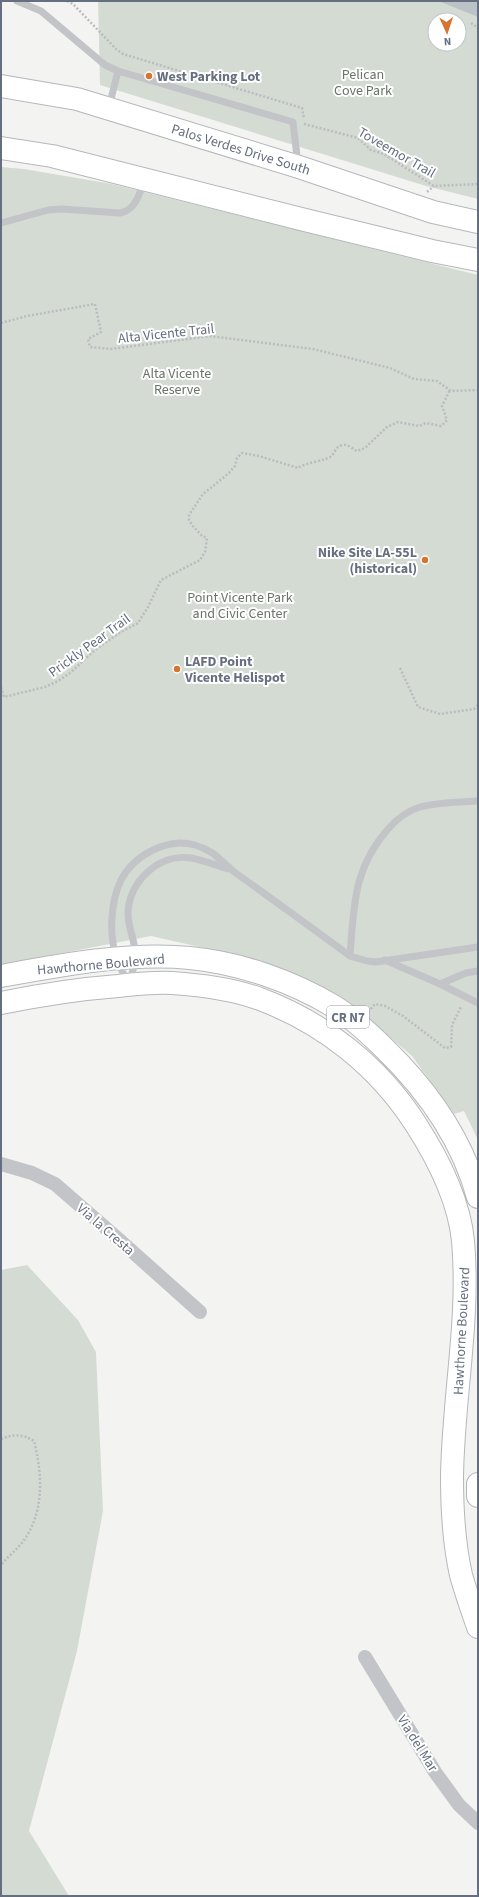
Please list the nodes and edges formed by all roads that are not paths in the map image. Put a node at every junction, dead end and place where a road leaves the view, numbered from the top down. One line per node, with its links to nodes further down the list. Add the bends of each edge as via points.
1 (17, 1): 2 (lane, via 41,11 105,65)
2 (118, 71): 4 (lane); 6 (lane, via 293,122)
3 (1, 86): 4 (main road, Palos Verdes Drive South, via 77,99)
4 (108, 109): 6 (main road, Palos Verdes Drive South)
5 (1, 148): 7 (main road, via 52,156)
6 (298, 167): 8 (main road, Palos Verdes Drive South, via 434,212)
7 (145, 180): 9 (lane, via 133,207 128,211 120,213 48,210); 10 (main road)
8 (478, 222)
9 (1, 223)
10 (478, 260)
11 (478, 801): 14 (lane, via 419,807 399,817 380,838 358,881)
12 (232, 870): 14 (lane); 15 (lane, via 192,858 176,858 162,862 142,877 129,900); 15 (lane, via 211,850 179,842 168,844 143,856 131,866 123,877 113,903 113,940)
13 (478, 947): 16 (lane)
14 (350, 956): 16 (lane, via 367,961)
15 (126, 959): 18 (main road, Hawthorne Boulevard / CR N7, via 64,964); 20 (lane); 20 (lane); 24 (main road, Hawthorne Boulevard / CR N7, via 190,958 239,967 290,984 336,1008 370,1034 406,1069 439,1110 459,1147)
16 (385, 960): 19 (lane)
17 (478, 971): 19 (lane)
18 (1, 976)
19 (440, 984): 22 (lane)
20 (129, 985): 21 (main road, Hawthorne Boulevard / CR N7, via 74,990); 28 (main road, Hawthorne Boulevard / CR N7, via 170,983 213,988 258,998 296,1015 339,1042 373,1070 404,1106 434,1151 454,1203 462,1237 465,1272 464,1323 452,1477 454,1523 461,1575)
21 (1, 1003)
22 (478, 1003)
23 (1, 1164): 25 (street, Via la Cresta, via 32,1173 55,1184)
24 (478, 1196)
25 (200, 1312)
26 (478, 1484): 27 (main road)
27 (478, 1496)
28 (478, 1627)
29 (365, 1657): 30 (street, Via del Mar, via 435,1772 459,1805)
30 (478, 1823)

